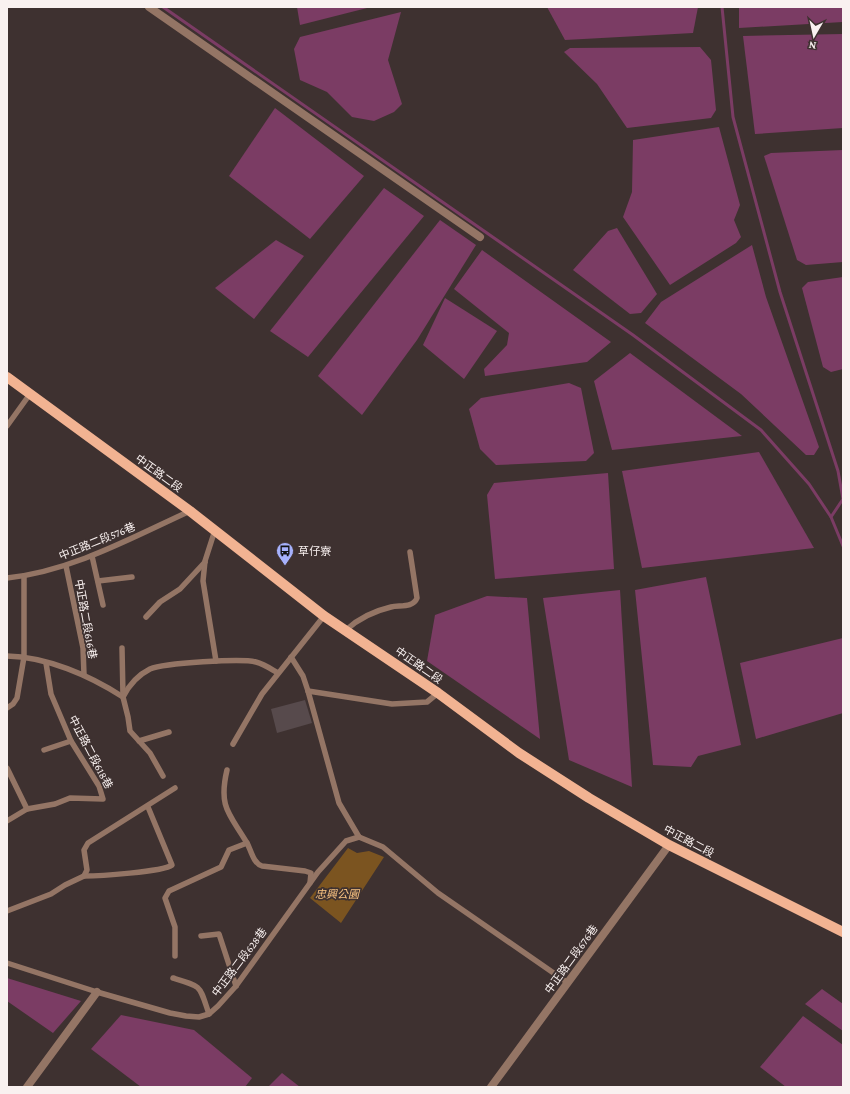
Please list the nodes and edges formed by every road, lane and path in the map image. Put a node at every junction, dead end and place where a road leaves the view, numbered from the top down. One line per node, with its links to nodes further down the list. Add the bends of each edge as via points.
1 (149, 7): 2 (street)
2 (480, 237)
3 (7, 377): 4 (main road, 中正路二段)
4 (30, 394): 5 (lane); 6 (main road, 中正路二段)
5 (7, 426)
6 (190, 510): 7 (main road, 中正路二段); 9 (lane, 中正路二段576巷)
7 (215, 530): 10 (lane); 17 (main road, 中正路二段)
8 (410, 552): 19 (lane, via 415,602 371,613)
9 (92, 556): 11 (lane, 中正路二段576巷); 15 (lane)
10 (205, 561): 18 (lane, via 180,589 160,602); 24 (lane, via 203,581)
11 (66, 566): 12 (lane, 中正路二段576巷); 27 (lane, 中正路二段616巷, via 83,648)
12 (24, 576): 14 (lane, 中正路二段576巷); 22 (lane)
13 (132, 577): 15 (lane)
14 (7, 578)
15 (98, 581): 16 (lane)
16 (103, 606)
17 (324, 616): 19 (main road, 中正路二段); 23 (lane)
18 (146, 617)
19 (346, 630): 29 (main road, 中正路二段)
20 (122, 648): 30 (lane)
21 (7, 656): 22 (lane, 中正路二段616巷)
22 (24, 656): 25 (lane, 中正路二段616巷); 31 (lane, via 17,698)
23 (291, 657): 26 (lane); 28 (lane, via 303,676)
24 (216, 661): 26 (lane, via 257,662); 30 (lane, via 148,670 132,683)
25 (46, 663): 27 (lane, 中正路二段616巷); 33 (lane, 中正路二段618巷, via 51,694)
26 (278, 673): 35 (lane, via 262,694)
27 (84, 675): 30 (lane, 中正路二段616巷)
28 (308, 691): 29 (lane, via 392,704 427,702); 44 (lane, via 339,803)
29 (438, 693): 46 (main road, 中正路二段, via 519,753)
30 (122, 697): 34 (lane, via 130,731)
31 (7, 708)
32 (169, 732): 34 (lane)
33 (71, 741): 36 (lane); 42 (lane, 中正路二段618巷, via 99,786 103,799 70,798 55,804)
34 (140, 741): 39 (lane)
35 (233, 744)
36 (44, 750)
37 (7, 768): 42 (lane)
38 (227, 770): 45 (lane, via 223,784 226,811)
39 (163, 776)
40 (176, 788): 41 (lane)
41 (148, 807): 47 (lane, via 85,846 87,870); 47 (lane, via 172,865 160,870)
42 (27, 809): 43 (lane, 中正路二段618巷)
43 (7, 821)
44 (359, 837): 48 (lane, 中正路二段628巷, via 346,841 318,872); 55 (lane, via 383,847 438,893)
45 (247, 843): 48 (lane, via 258,865 311,873); 52 (lane, via 229,850 221,867 166,894 165,898 175,927)
46 (669, 845): 50 (main road, 中正路二段); 55 (street, 中正路二段676巷)
47 (84, 876): 49 (lane, via 65,884 51,894)
48 (310, 885): 56 (lane, 中正路二段628巷)
49 (7, 911)
50 (843, 932)
51 (201, 936): 56 (lane, via 219,934)
52 (175, 956)
53 (7, 963): 57 (lane)
54 (173, 978): 58 (lane, via 200,987)
55 (568, 983): 60 (street, 中正路二段676巷)
56 (236, 986): 58 (lane, 中正路二段628巷)
57 (97, 992): 58 (lane, via 186,1016 199,1017); 59 (street)
58 (209, 1014)
59 (27, 1087)
60 (491, 1087)

